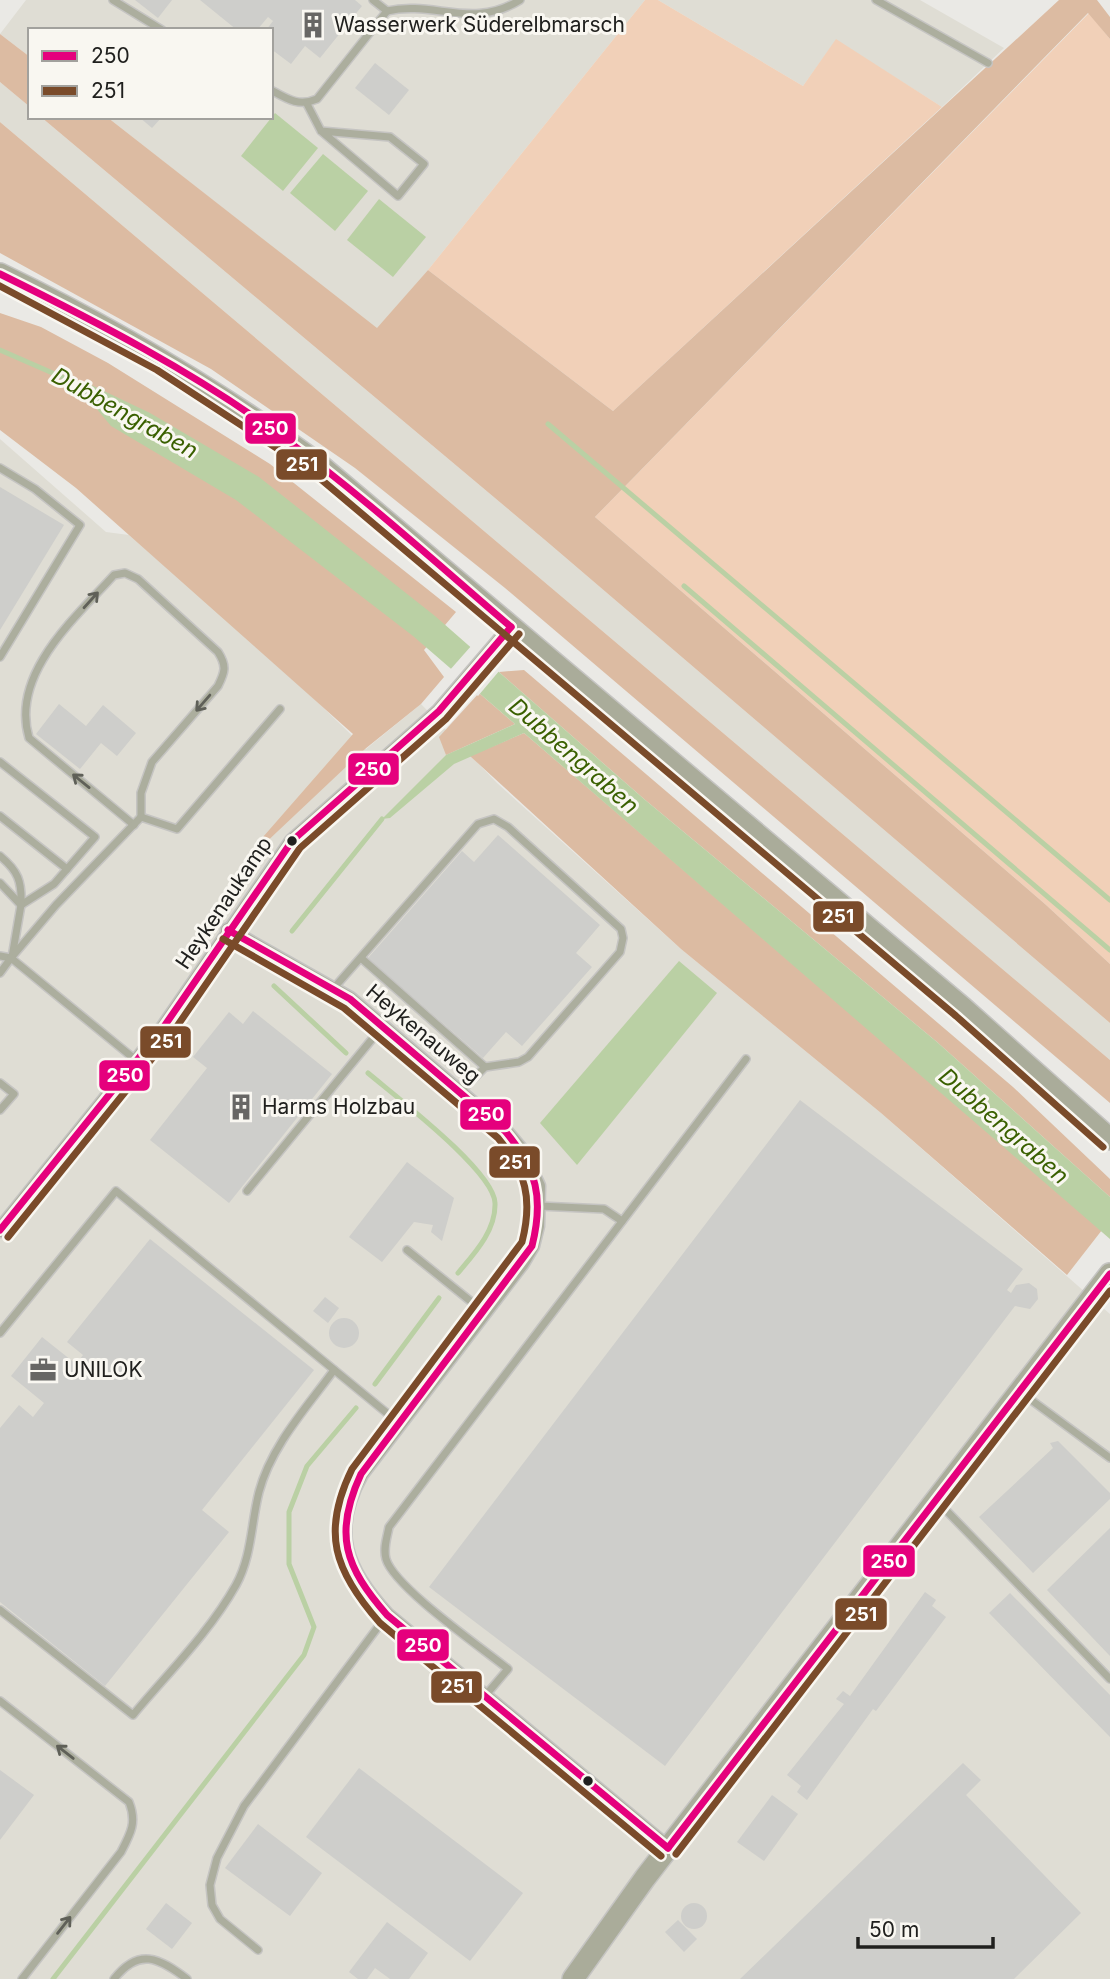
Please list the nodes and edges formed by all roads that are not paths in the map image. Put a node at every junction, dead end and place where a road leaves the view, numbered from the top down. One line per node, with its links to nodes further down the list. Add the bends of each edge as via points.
1 (113, 0): 6 (lane)
2 (373, 0): 5 (lane)
3 (520, 0): 5 (lane, via 484,14 464,15 421,5)
4 (876, 0): 7 (lane)
5 (387, 11): 9 (lane, via 317,99)
6 (159, 28)
7 (988, 63)
8 (273, 91): 9 (lane)
9 (307, 104): 10 (lane)
10 (321, 131): 10 (lane, via 398,196 424,164 390,137)
11 (0, 274): 13 (main road, via 96,321 261,423 316,462)
12 (0, 468): 14 (lane, via 80,525)
13 (511, 627): 24 (street, Heykenaukamp, via 423,726 292,841); 37 (main road, via 963,1008)
14 (0, 657)
15 (281, 709): 18 (lane, via 177,829)
16 (0, 762): 21 (lane, via 95,837)
17 (0, 816): 21 (lane)
18 (141, 817): 19 (lane); 19 (lane, one-way to 18, via 29,738 23,719 44,657 114,575 125,573 138,579 225,662 218,686 146,774)
19 (134, 825): 26 (lane)
20 (0, 856): 23 (lane, via 16,870 22,886)
21 (67, 869): 23 (lane, via 48,889)
22 (0, 883): 23 (lane)
23 (21, 905): 26 (lane)
24 (228, 930): 29 (street, Heykenauweg); 32 (street, Heykenaukamp, via 187,995)
25 (0, 956): 26 (lane)
26 (11, 958): 28 (lane); 32 (lane)
27 (361, 958): 29 (lane); 33 (lane); 33 (lane, via 478,824 494,819 508,827 621,929 624,938 620,952 528,1057)
28 (0, 972)
29 (333, 989): 30 (street, Heykenauweg)
30 (382, 1026): 35 (street, Heykenauweg); 38 (lane)
31 (746, 1059): 40 (lane)
32 (136, 1061): 41 (street, Heykenaukamp)
33 (485, 1067): 35 (lane)
34 (0, 1083): 36 (lane, via 14,1094)
35 (460, 1093): 39 (street, Heykenauweg, via 521,1150 538,1186)
36 (0, 1111)
37 (1110, 1139)
38 (247, 1191)
39 (539, 1206): 40 (lane, via 604,1209); 44 (street, Heykenauweg, via 532,1245)
40 (622, 1221): 55 (lane, via 389,1527 386,1561 401,1583 508,1669)
41 (0, 1230)
42 (407, 1250): 44 (lane)
43 (1110, 1274): 48 (main road)
44 (485, 1312): 49 (street, Heykenauweg)
45 (3, 1323): 46 (lane); 47 (lane, via 116,1191)
46 (0, 1333)
47 (334, 1370): 49 (lane); 52 (lane, via 271,1462 237,1583 218,1613 133,1715)
48 (1019, 1392): 50 (lane); 51 (main road)
49 (399, 1423): 53 (street, Heykenauweg, via 351,1493 343,1527 356,1578)
50 (1110, 1458)
51 (936, 1500): 54 (lane); 57 (main road)
52 (0, 1610)
53 (387, 1615): 55 (street, Heykenauweg); 58 (lane, via 244,1806 217,1858 210,1885 212,1905 220,1919)
54 (1110, 1679)
55 (485, 1696): 57 (street, Heykenauweg)
56 (0, 1702): 59 (lane, one-way to 56, via 121,1852 135,1817 129,1802)
57 (668, 1848): 62 (main road)
58 (258, 1950)
59 (22, 1979)
60 (114, 1979): 61 (lane, via 133,1960 144,1958 169,1966)
61 (187, 1979)
62 (573, 1979)

